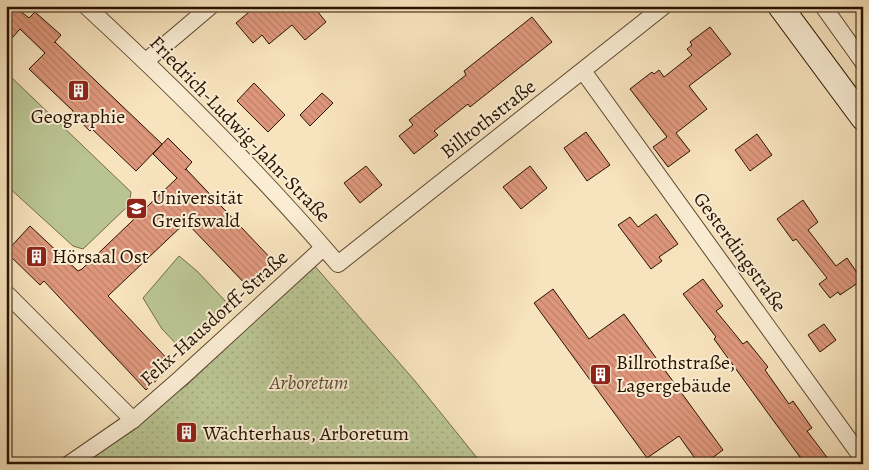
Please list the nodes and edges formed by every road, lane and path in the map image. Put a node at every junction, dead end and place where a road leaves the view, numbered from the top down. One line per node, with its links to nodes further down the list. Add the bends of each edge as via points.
1 (86, 6): 6 (street, Friedrich-Ludwig-Jahn-Straße)
2 (211, 6): 6 (street)
3 (664, 6): 8 (street, Billrothstraße)
4 (780, 6): 9 (main road)
5 (823, 6): 7 (street)
6 (146, 61): 10 (street, Friedrich-Ludwig-Jahn-Straße)
7 (863, 62)
8 (583, 71): 11 (street, Billrothstraße); 14 (street, Gesterdingstraße)
9 (863, 118)
10 (324, 248): 11 (street, Friedrich-Ludwig-Jahn-Straße); 13 (street, Felix-Hausdorff-Straße)
11 (338, 264)
12 (6, 293): 13 (street)
13 (133, 420): 15 (street, Felix-Hausdorff-Straße)
14 (863, 459)
15 (69, 464)

